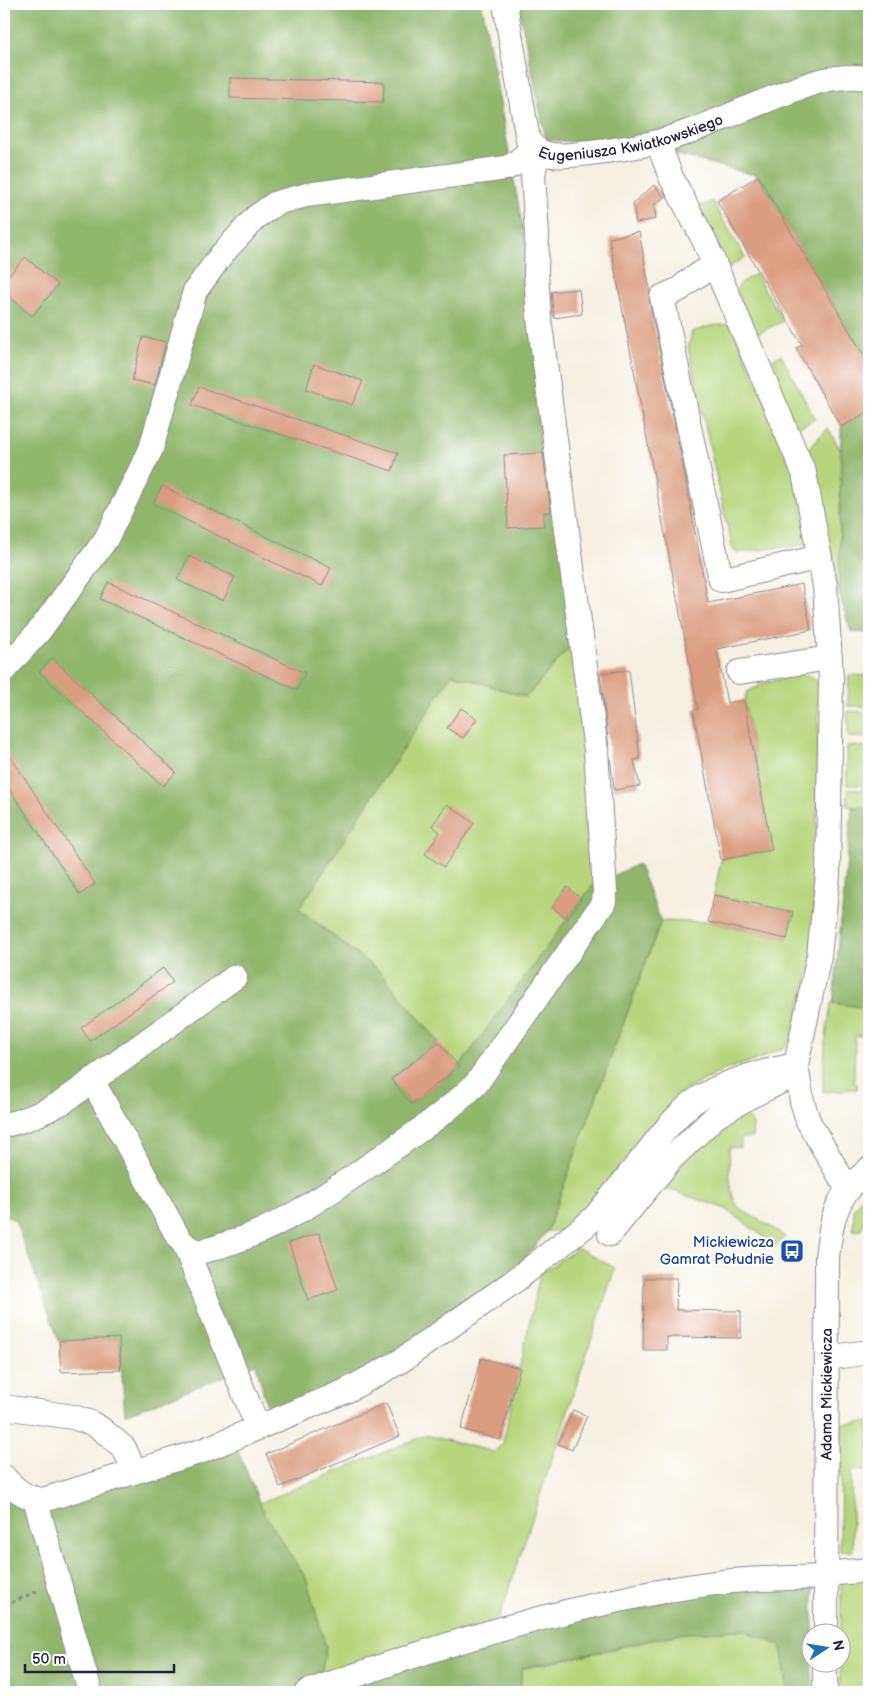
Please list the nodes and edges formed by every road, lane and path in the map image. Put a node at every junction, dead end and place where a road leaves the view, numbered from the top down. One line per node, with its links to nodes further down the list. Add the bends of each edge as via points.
1 (505, 4): 4 (street, Eugeniusza Kwiatkowskiego, via 524,123 528,140)
2 (869, 78): 3 (street, Eugeniusza Kwiatkowskiego, via 822,81)
3 (658, 142): 4 (street, Eugeniusza Kwiatkowskiego, via 574,154 548,155); 5 (street)
4 (537, 150): 8 (street, via 506,168 306,195 276,203 256,217 222,254 196,291 150,449 106,539 40,630); 17 (street, via 533,176 539,318 596,750 604,902 476,1084 458,1102 316,1202 268,1228 205,1250)
5 (714, 265): 6 (street, via 804,473); 6 (street, via 680,290 662,297 721,580)
6 (820, 557): 7 (street)
7 (830, 658): 9 (street); 11 (street, via 828,875 819,955)
8 (4, 670)
9 (738, 672)
10 (235, 977): 12 (street)
11 (796, 1064): 15 (street, via 808,1121); 16 (street, via 780,1082 716,1116 671,1159); 21 (street, via 736,1081 693,1103 671,1122 595,1217 513,1282 399,1362 346,1391)
12 (92, 1080): 13 (street, via 63,1102 38,1115); 17 (street)
13 (4, 1124)
14 (869, 1169): 15 (street, Adama Mickiewicza)
15 (848, 1190): 19 (street, Adama Mickiewicza, via 834,1217 827,1257)
16 (610, 1234)
17 (185, 1246): 21 (street)
18 (869, 1352): 19 (street)
19 (827, 1358): 26 (street, Adama Mickiewicza)
20 (4, 1406): 22 (street, via 91,1423 124,1448)
21 (258, 1428): 22 (street, via 202,1452)
22 (131, 1473): 24 (street, via 43,1500)
23 (4, 1477): 24 (street, via 18,1491)
24 (36, 1499): 27 (street)
25 (869, 1570): 26 (street)
26 (826, 1576): 29 (street, Adama Mickiewicza); 32 (street, via 751,1580 668,1590 562,1612 421,1653)
27 (59, 1582): 28 (path); 31 (street)
28 (4, 1606)
29 (826, 1624)
30 (825, 1674): 33 (street)
31 (90, 1692)
32 (307, 1692)
33 (825, 1692)

